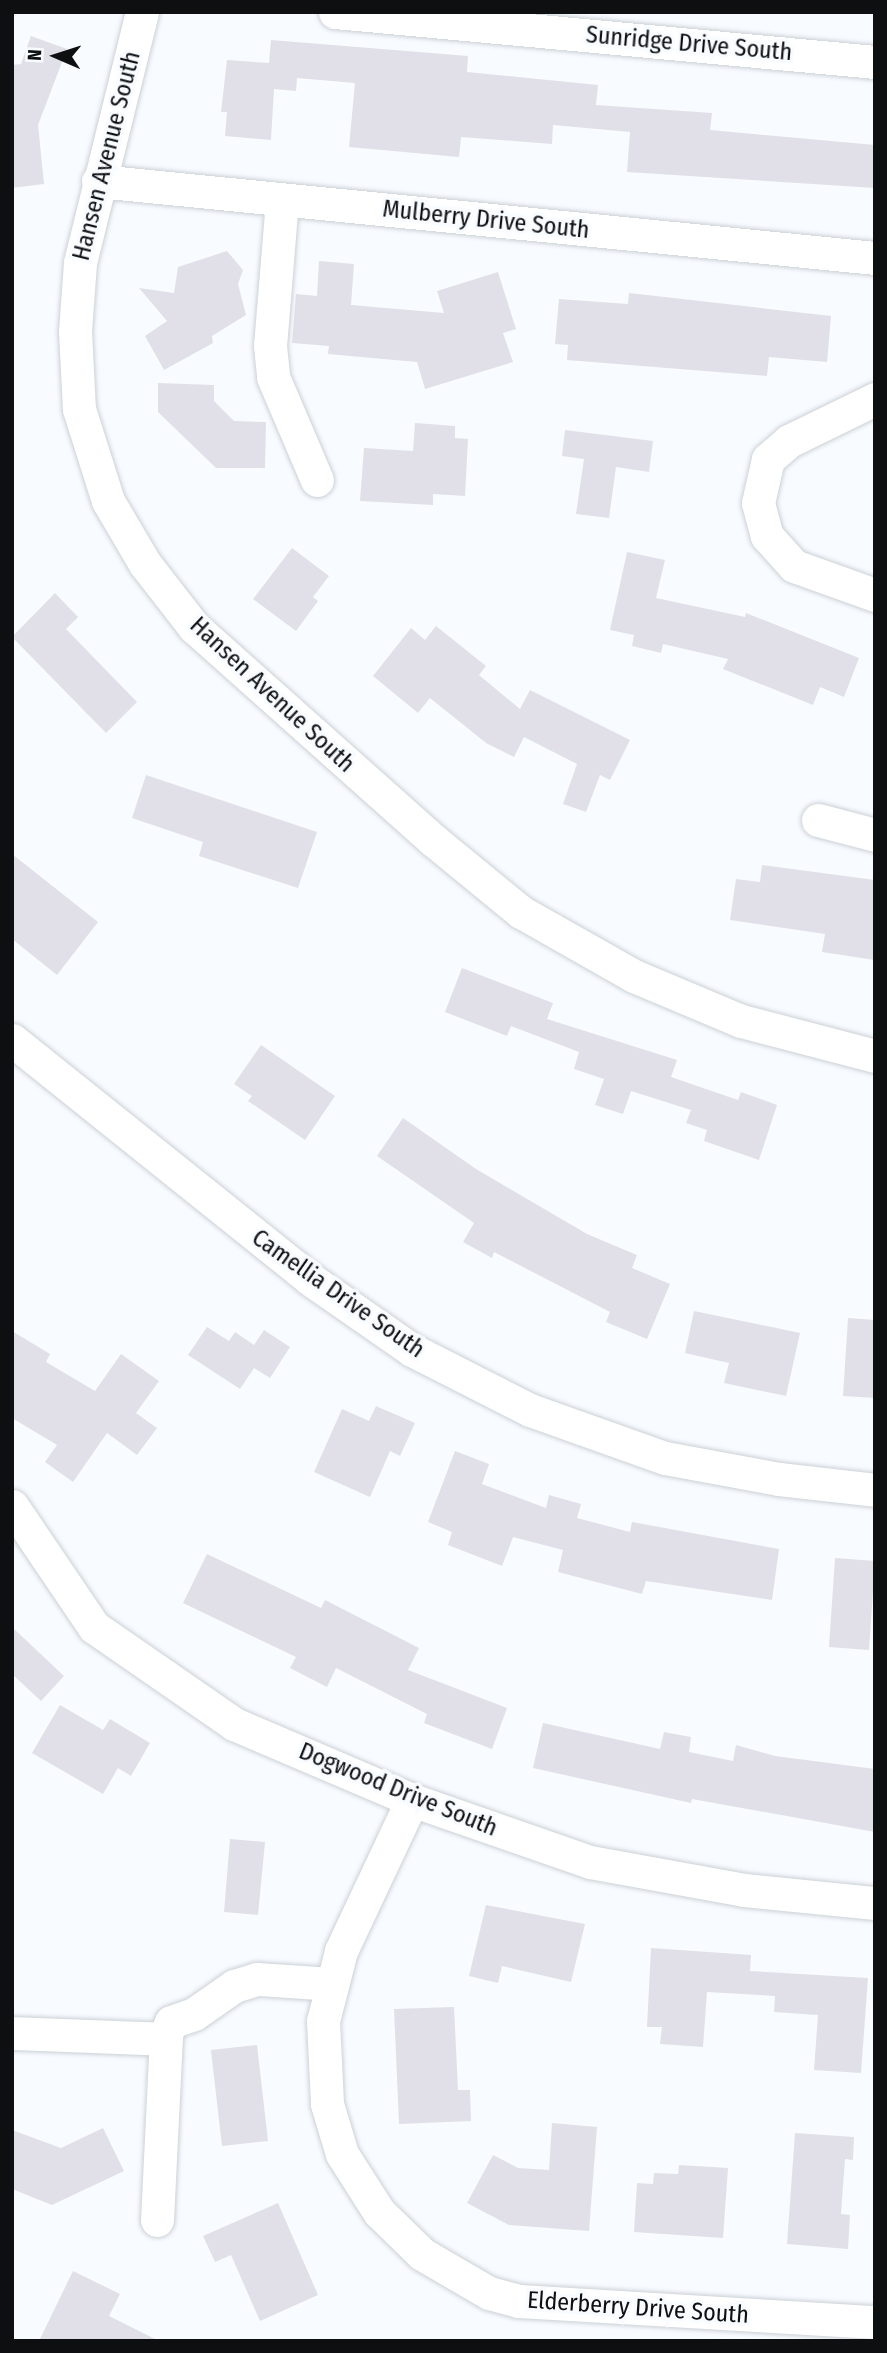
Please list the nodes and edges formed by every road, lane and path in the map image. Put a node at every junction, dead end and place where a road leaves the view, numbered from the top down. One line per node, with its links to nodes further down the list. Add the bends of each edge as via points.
1 (142, 12): 4 (street, Hansen Avenue South)
2 (335, 12): 3 (street, Sunridge Drive South)
3 (875, 62)
4 (98, 181): 5 (street, Mulberry Drive South); 13 (street, Hansen Avenue South, via 80,263 75,331 79,409 108,500 145,564 194,627 433,841 521,912 634,976 741,1021)
5 (282, 200): 6 (street, Mulberry Drive South); 8 (street, via 270,346 272,377)
6 (875, 258)
7 (875, 399): 9 (street, via 789,441 768,459 760,480 761,518 777,551 812,575)
8 (317, 480)
9 (875, 595)
10 (818, 820): 11 (street)
11 (875, 835)
12 (12, 1040): 14 (street, Camellia Drive South, via 310,1279 412,1350 530,1410 665,1458 779,1479)
13 (875, 1056)
14 (875, 1490)
15 (12, 1506): 16 (street, Dogwood Drive South, via 94,1626 127,1652 234,1724)
16 (412, 1800): 17 (street, Dogwood Drive South, via 590,1862 744,1890); 18 (street, Elderberry Drive South, via 341,1951)
17 (875, 1903)
18 (332, 1984): 20 (street, via 257,1979 234,1986 194,2014 171,2022); 22 (street, Elderberry Drive South, via 323,2021 322,2068 342,2154 379,2213 422,2254 457,2276 489,2293 549,2306)
19 (12, 2033): 20 (street)
20 (166, 2039): 21 (street)
21 (157, 2220)
22 (875, 2322)

